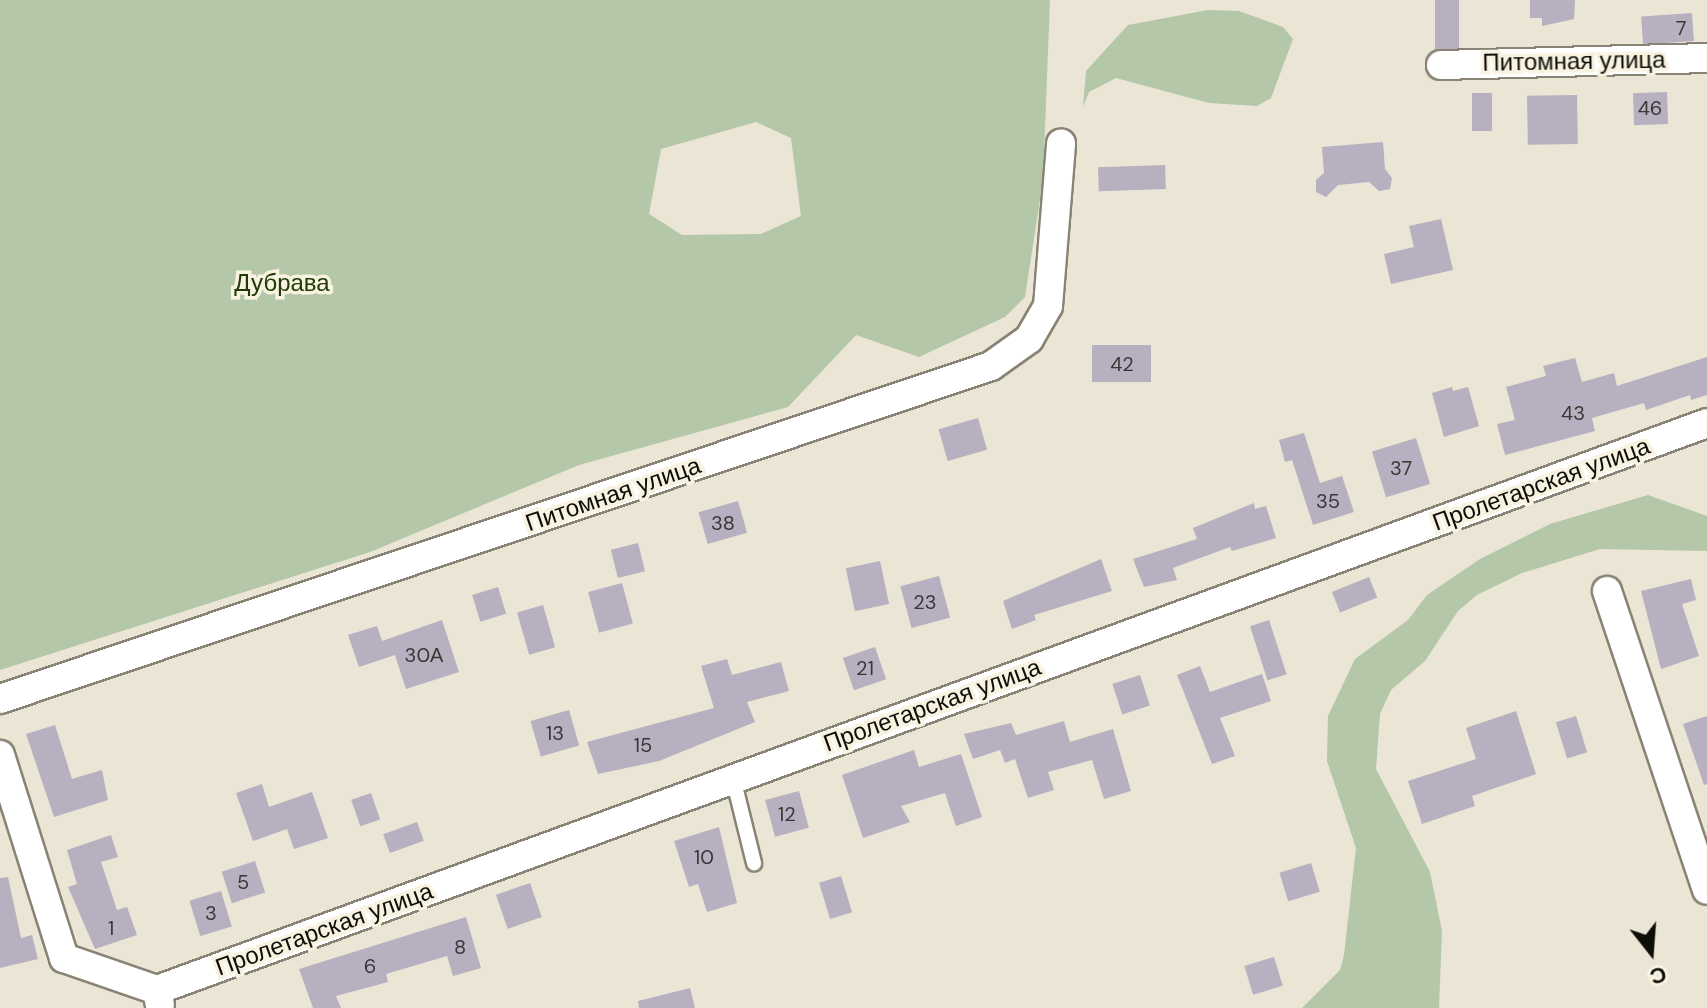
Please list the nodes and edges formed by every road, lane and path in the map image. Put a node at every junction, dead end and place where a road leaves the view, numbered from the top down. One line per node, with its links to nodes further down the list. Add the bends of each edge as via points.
1 (1707, 58): 2 (street, Питомная улица)
2 (1441, 65)
3 (1061, 144): 6 (street, Питомная улица, via 1048,306 1029,339 991,366)
4 (1707, 423): 8 (street, Пролетарская улица)
5 (1607, 591): 10 (street)
6 (0, 699)
7 (0, 755): 11 (street, via 64,958)
8 (733, 778): 9 (lane); 11 (street, Пролетарская улица)
9 (754, 863)
10 (1707, 890)
11 (159, 999)

